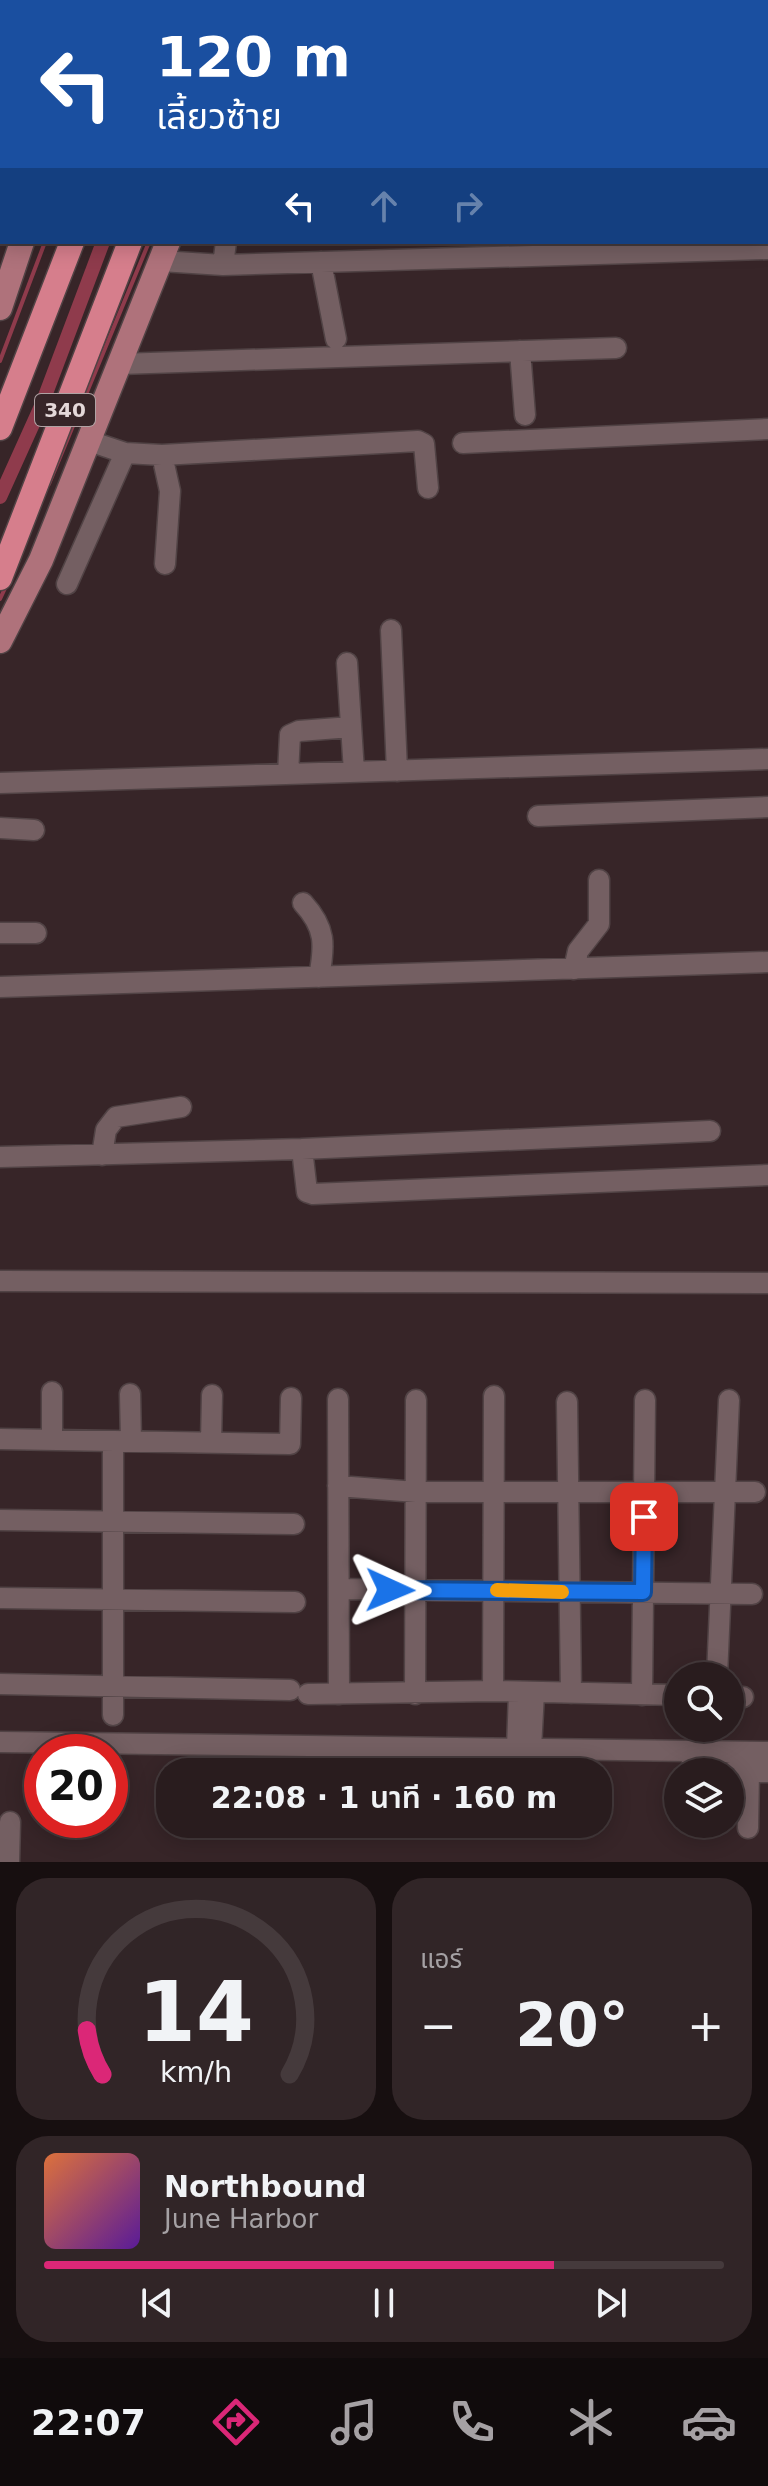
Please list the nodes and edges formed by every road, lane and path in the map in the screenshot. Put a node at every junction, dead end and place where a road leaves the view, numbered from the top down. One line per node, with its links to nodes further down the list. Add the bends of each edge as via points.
1 (21, 244): 9 (main road)
2 (71, 244): 16 (highway, 340)
3 (129, 244): 24 (highway, 340)
4 (226, 244): 8 (street)
5 (768, 249): 7 (street)
6 (165, 252): 8 (street); 14 (main road, 340)
7 (321, 262): 8 (street); 11 (street)
8 (223, 265)
9 (5, 275): 10 (main road)
10 (0, 308)
11 (336, 339)
12 (616, 348): 13 (street)
13 (520, 351): 14 (street); 15 (street)
14 (120, 364): 18 (main road, 340)
15 (525, 415)
16 (0, 428)
17 (768, 429): 19 (street)
18 (89, 441): 20 (street); 27 (main road, 340, via 41,560)
19 (463, 443)
20 (125, 453): 21 (street); 25 (street)
21 (162, 455): 22 (street, via 418,441 426,453); 23 (street, via 170,491)
22 (428, 488)
23 (165, 564)
24 (0, 578)
25 (67, 584)
26 (391, 630): 31 (street)
27 (0, 641)
28 (347, 663): 29 (street)
29 (351, 727): 32 (street); 33 (street, via 290,735)
30 (768, 759): 31 (street)
31 (397, 771): 32 (street)
32 (354, 772): 33 (street)
33 (288, 774): 34 (street)
34 (0, 783)
35 (768, 807): 36 (street)
36 (538, 816)
37 (0, 828): 38 (street)
38 (34, 830)
39 (599, 880): 44 (street, via 599,924 578,951)
40 (303, 903): 45 (street, via 323,929)
41 (0, 933): 42 (street)
42 (36, 933)
43 (768, 962): 44 (street)
44 (574, 969): 45 (street)
45 (319, 977): 46 (street)
46 (0, 987)
47 (181, 1107): 50 (street, via 116,1117 106,1130)
48 (710, 1131): 49 (street)
49 (302, 1149): 50 (street); 52 (street, via 304,1185 313,1194)
50 (102, 1155): 51 (street)
51 (0, 1157)
52 (768, 1175)
53 (0, 1281): 54 (street)
54 (768, 1283)
55 (52, 1392): 66 (street)
56 (130, 1394): 67 (street)
57 (212, 1395): 68 (street)
58 (494, 1396): 73 (street)
59 (291, 1398): 68 (street, via 290,1444)
60 (338, 1399): 69 (street)
61 (416, 1400): 71 (street)
62 (645, 1400): 70 (street)
63 (729, 1400): 75 (street)
64 (567, 1402): 74 (street)
65 (0, 1439): 66 (street)
66 (52, 1440): 67 (street)
67 (122, 1441): 68 (street); 77 (street)
68 (211, 1442)
69 (338, 1486): 71 (street); 79 (street)
70 (644, 1491): 74 (street); 75 (street); 83 (street)
71 (416, 1492): 73 (street); 80 (street)
72 (755, 1492): 75 (street)
73 (494, 1493): 74 (street); 81 (street)
74 (568, 1493): 82 (street)
75 (725, 1493): 85 (street)
76 (0, 1520): 77 (street)
77 (114, 1521): 78 (street); 87 (street)
78 (294, 1524)
79 (339, 1589): 80 (street); 95 (street)
80 (416, 1590): 81 (street); 96 (street)
81 (494, 1590): 82 (street); 92 (street)
82 (570, 1592): 83 (street); 94 (street)
83 (643, 1592): 85 (street); 97 (street)
84 (752, 1594): 85 (street)
85 (720, 1595): 89 (street)
86 (0, 1598): 87 (street)
87 (114, 1598): 88 (street); 91 (street)
88 (295, 1602)
89 (718, 1662)
90 (0, 1684): 91 (street)
91 (113, 1686): 95 (street); 99 (street)
92 (493, 1691): 93 (street); 96 (street)
93 (526, 1692): 94 (street); 101 (street)
94 (571, 1693): 97 (street)
95 (339, 1694): 96 (street)
96 (415, 1694)
97 (642, 1695): 98 (street)
98 (664, 1695)
99 (113, 1729): 100 (street); 101 (street)
100 (0, 1742)
101 (524, 1748): 102 (street)
102 (687, 1752): 103 (street); 104 (street)
103 (768, 1752)
104 (692, 1758)
105 (749, 1772): 107 (street)
106 (10, 1822): 108 (street)
107 (748, 1828)
108 (9, 1862)

